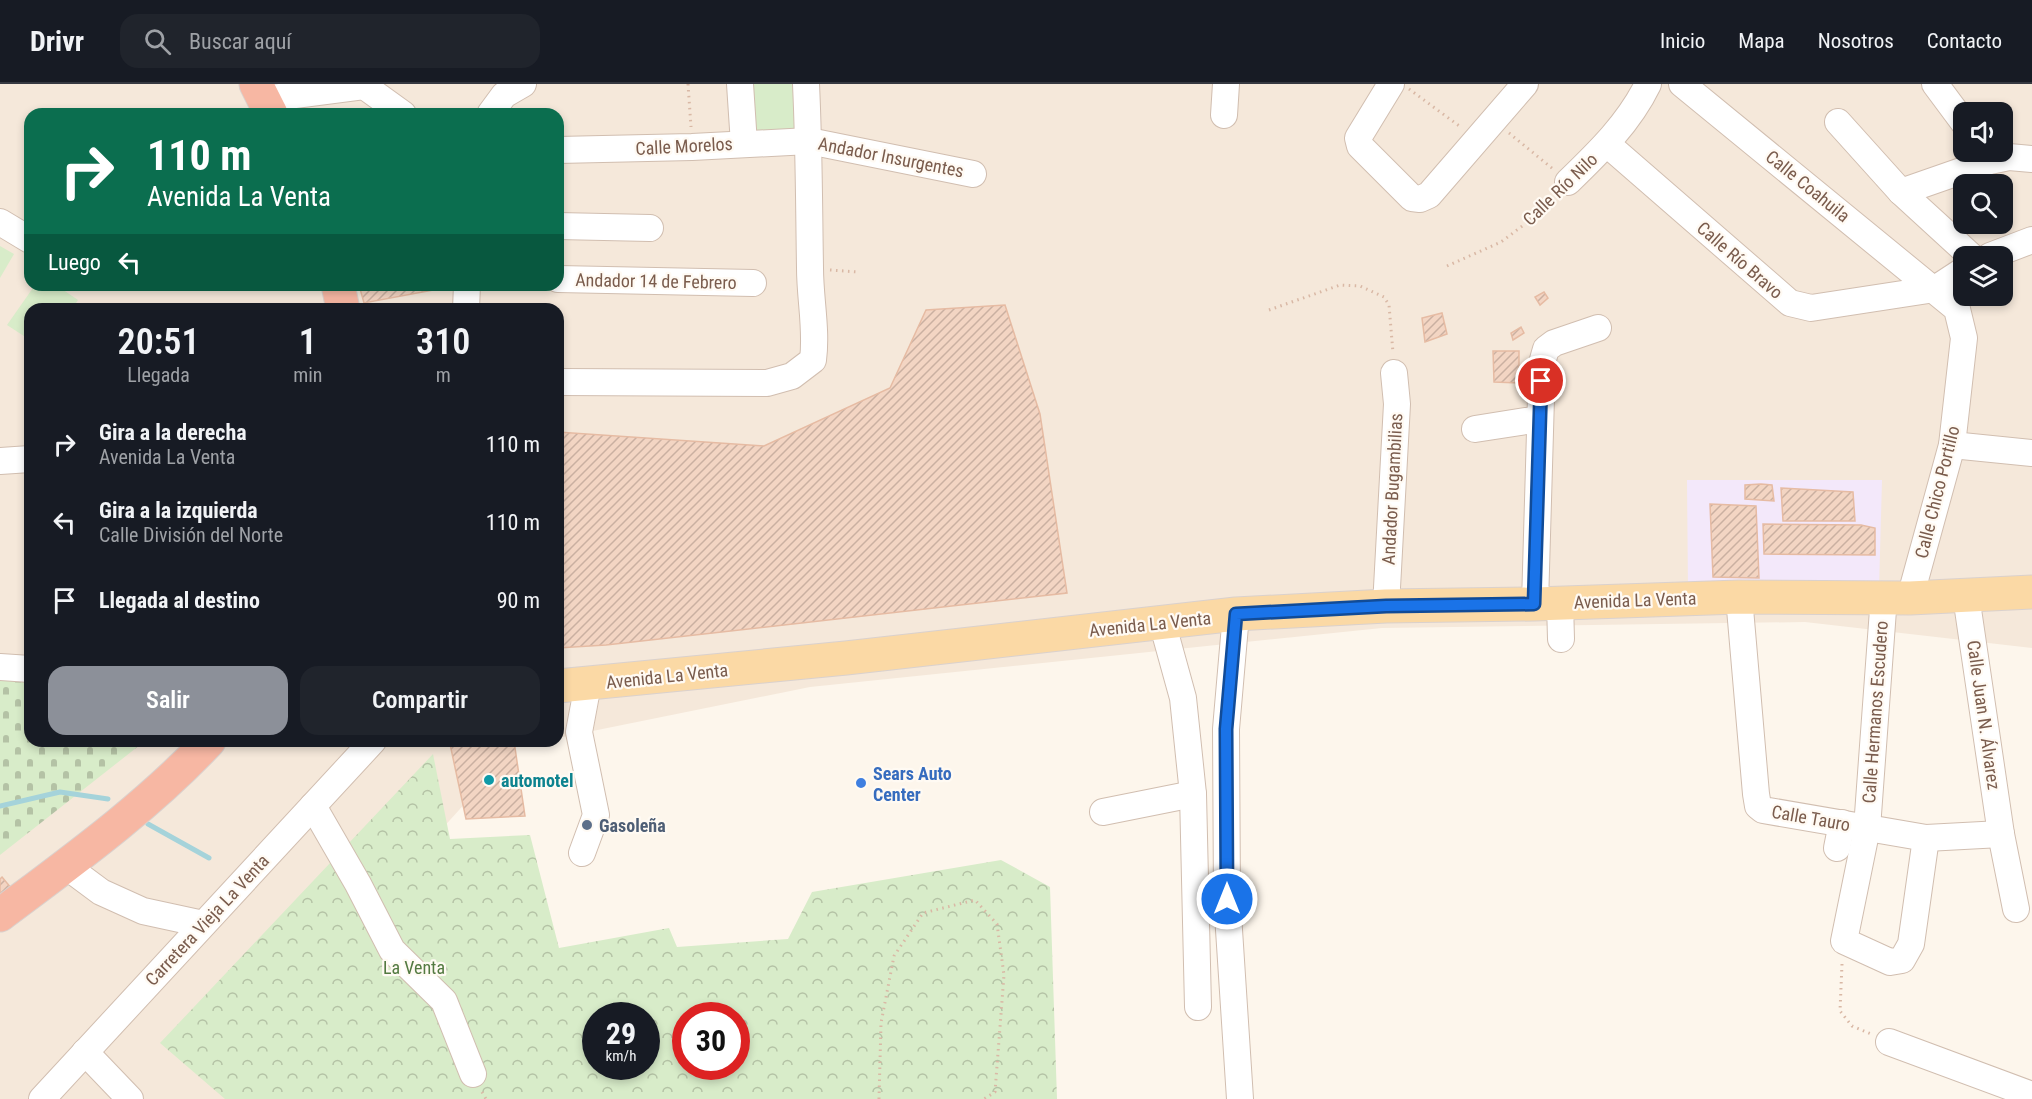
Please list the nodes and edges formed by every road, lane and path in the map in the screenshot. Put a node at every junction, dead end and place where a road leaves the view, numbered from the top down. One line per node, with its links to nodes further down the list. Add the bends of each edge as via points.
1 (523, 84): 15 (street, via 504,95)
2 (688, 84): 23 (path)
3 (740, 84): 21 (street)
4 (806, 84): 20 (street)
5 (1226, 84): 16 (street)
6 (1391, 84): 19 (street, via 1358,138 1360,146 1412,198 1429,195)
7 (1403, 84): 19 (path)
8 (1525, 84): 17 (street)
9 (1648, 84): 22 (street, Calle Río Nilo, via 1637,107)
10 (1682, 84): 44 (street, Calle Coahuila)
11 (1943, 88): 13 (street)
12 (263, 99): 14 (street, via 364,86)
13 (1953, 105)
14 (395, 108)
15 (494, 108)
16 (1224, 115)
17 (1494, 121): 19 (street); 29 (path)
18 (1838, 122): 30 (street)
19 (1476, 139)
20 (809, 141): 21 (street, Calle Morelos); 28 (street, Andador Insurgentes); 41 (street)
21 (744, 144): 23 (street, Calle Morelos)
22 (1607, 144): 29 (street, Calle Río Nilo); 44 (street, Calle Río Bravo, via 1790,303 1811,308)
23 (692, 147): 24 (street, Calle Morelos)
24 (564, 150)
25 (2013, 157): 26 (street)
26 (2032, 159)
27 (1973, 162): 30 (street)
28 (973, 174)
29 (1568, 182): 38 (path, Calle Río Nilo, via 1501,242)
30 (1901, 192): 36 (street)
31 (0, 222): 34 (street)
32 (564, 226): 33 (street)
33 (650, 228)
34 (24, 236)
35 (2032, 240): 37 (street)
36 (1960, 246)
37 (2013, 247)
38 (1448, 266)
39 (858, 272): 41 (path)
40 (1953, 277): 44 (street)
41 (810, 278): 48 (street, via 813,360 792,376 767,384)
42 (564, 279): 43 (street, Andador 14 de Febrero)
43 (753, 284)
44 (1935, 289): 51 (street, Calle Chico Portillo, via 1957,309 1964,338)
45 (1269, 310): 47 (path, via 1340,285 1367,288 1384,297 1389,305)
46 (1598, 328): 49 (street, via 1546,349)
47 (1394, 373): 60 (street, Andador Bugambilias, via 1397,404)
48 (564, 382)
49 (1539, 419): 50 (street); 59 (street)
50 (1475, 429)
51 (1952, 445): 52 (street); 58 (street, Calle Chico Portillo)
52 (2032, 453)
53 (24, 459): 54 (street)
54 (0, 461)
55 (2032, 592): 56 (main road, Avenida La Venta)
56 (1966, 596): 58 (main road, Avenida La Venta); 73 (street, Calle Juan N. Álvarez)
57 (1739, 597): 58 (main road, Avenida La Venta); 59 (main road, Avenida La Venta); 72 (street, Calle Tauro, via 1758,806 1839,836)
58 (1897, 597): 72 (street, Calle Hermanos Escudero)
59 (1547, 604): 60 (main road, Avenida La Venta); 63 (street)
60 (1386, 606): 61 (main road, Avenida La Venta)
61 (1236, 614): 62 (main road, Avenida La Venta); 90 (street, via 1226,729 1227,899)
62 (1162, 622): 66 (main road, Avenida La Venta); 69 (street, via 1183,698)
63 (1561, 639)
64 (0, 667): 65 (street)
65 (24, 669)
66 (573, 685): 75 (street, via 596,816)
67 (203, 747): 76 (highway, via 165,786)
68 (367, 747): 70 (street, Carretera Vieja La Venta)
69 (1193, 794): 71 (street); 81 (street)
70 (313, 806): 79 (street, Carretera Vieja La Venta); 84 (street, via 392,950 444,1001)
71 (1103, 812)
72 (1867, 828): 74 (street, Calle Tauro); 80 (street, Calle Hermanos Escudero)
73 (2001, 834): 74 (street, Calle Tauro); 77 (street, Calle Juan N. Álvarez)
74 (1926, 838): 80 (street, via 1911,944 1902,960 1890,962)
75 (582, 853)
76 (66, 866): 78 (highway); 79 (street, via 101,892 143,911)
77 (2016, 909)
78 (0, 915)
79 (202, 924): 83 (street, Carretera Vieja La Venta)
80 (1844, 941): 82 (path, via 1840,1011 1852,1026)
81 (1198, 1007)
82 (1888, 1042): 85 (street)
83 (85, 1052): 86 (street, Carretera Vieja La Venta); 87 (street)
84 (473, 1074)
85 (2032, 1095)
86 (42, 1099)
87 (130, 1099)
88 (879, 1099): 89 (path, via 881,1023 894,956 923,913 975,900 998,924 1004,975 995,1092)
89 (984, 1099)
90 (1240, 1099)

